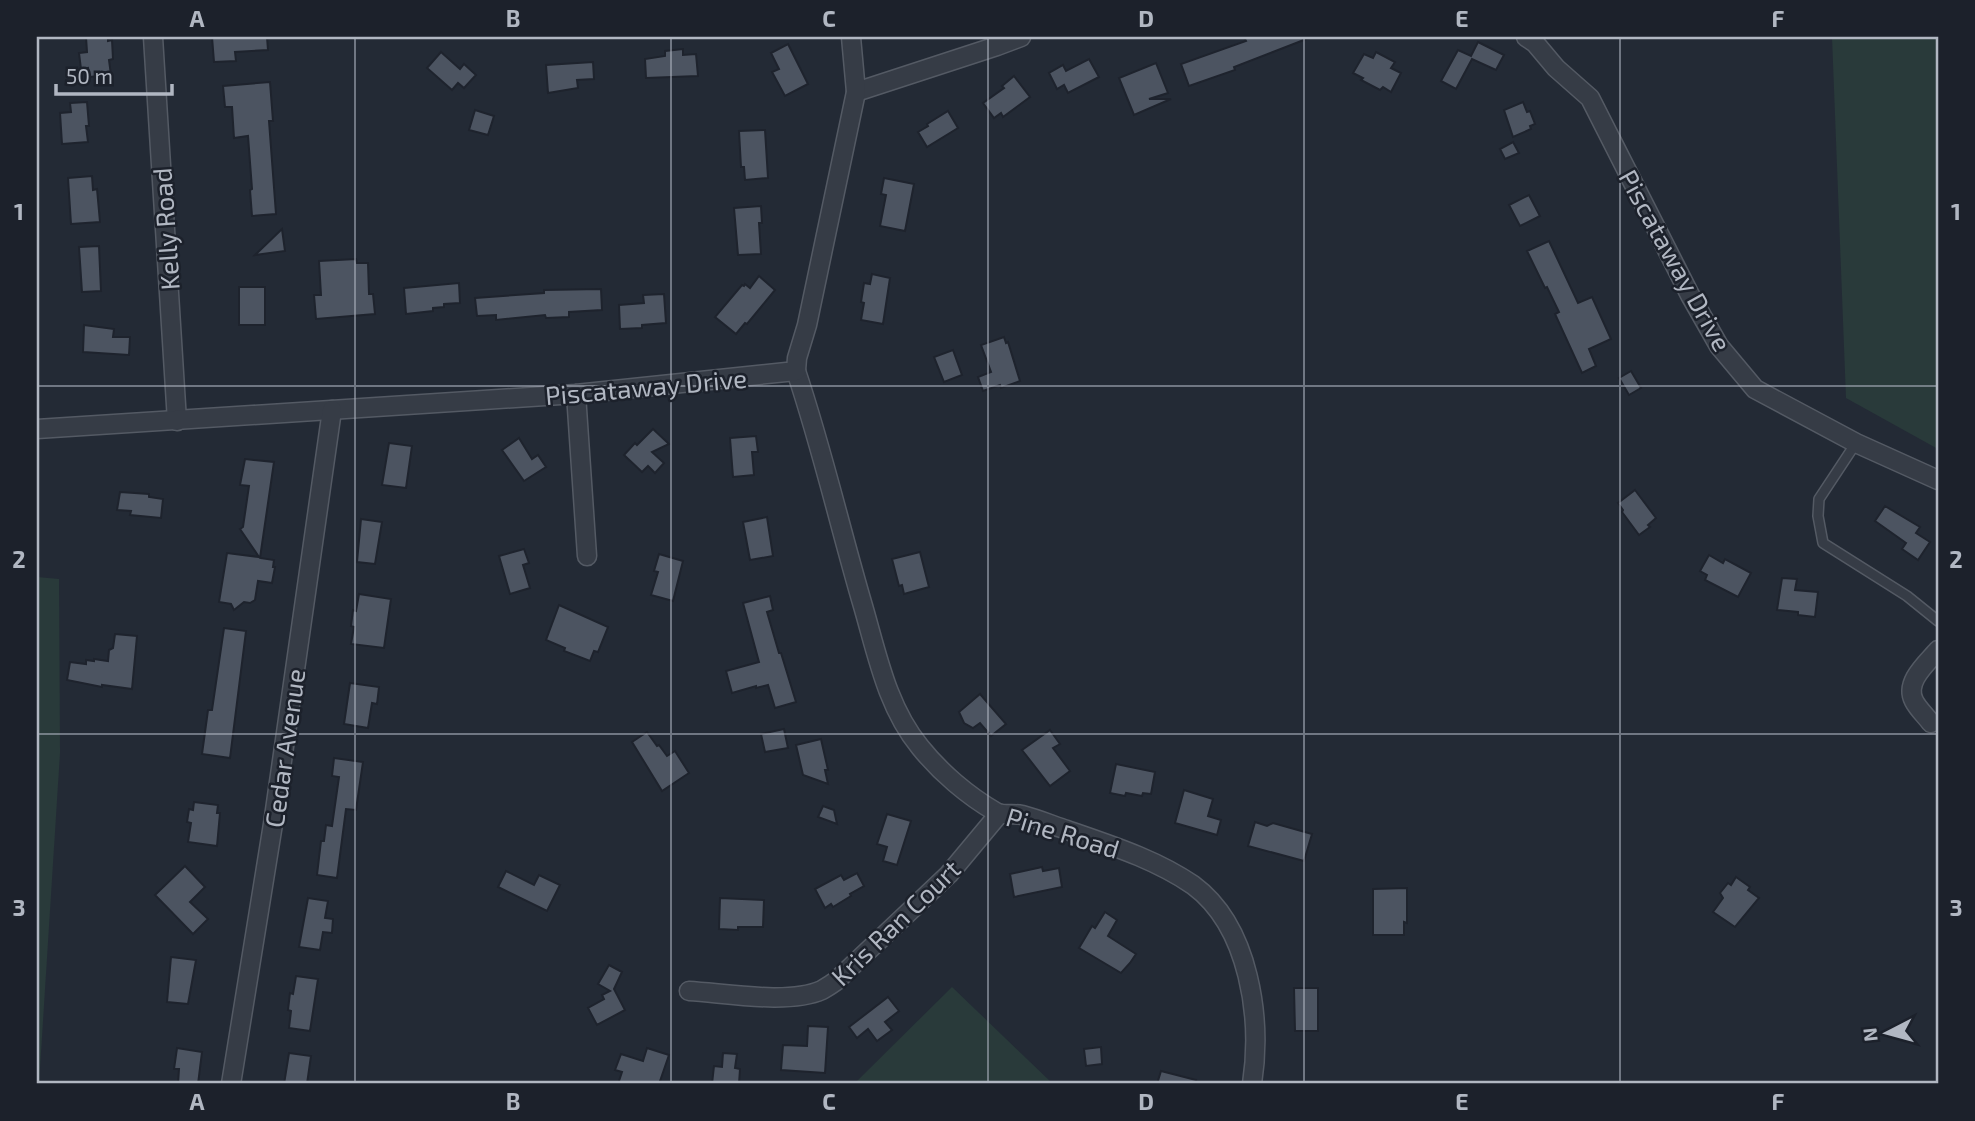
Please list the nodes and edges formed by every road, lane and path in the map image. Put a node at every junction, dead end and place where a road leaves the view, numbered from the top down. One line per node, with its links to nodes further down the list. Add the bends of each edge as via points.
1 (153, 37): 9 (street, Kelly Road)
2 (851, 37): 5 (street)
3 (1021, 37): 5 (street)
4 (1526, 37): 11 (street, Piscataway Drive, via 1590,98 1719,346 1755,389)
5 (856, 92): 6 (street)
6 (796, 372): 7 (street, Piscataway Drive); 17 (street, Pine Road, via 894,708 943,773)
7 (576, 394): 8 (street, Piscataway Drive); 13 (street)
8 (332, 410): 9 (street, Piscataway Drive); 19 (street, Cedar Avenue)
9 (177, 421): 10 (street, Piscataway Drive)
10 (37, 429)
11 (1856, 443): 12 (street, Piscataway Drive); 14 (lane, via 1819,499 1823,542)
12 (1938, 481)
13 (587, 556)
14 (1938, 621)
15 (1938, 650): 16 (street, via 1913,681 1911,692)
16 (1931, 723)
17 (999, 814): 18 (street, Kris Ran Court, via 949,874 822,990 783,998); 20 (street, Pine Road, via 1018,814 1119,847 1180,877 1206,897 1228,926 1244,962 1255,1032)
18 (689, 991)
19 (231, 1084)
20 (1252, 1084)

